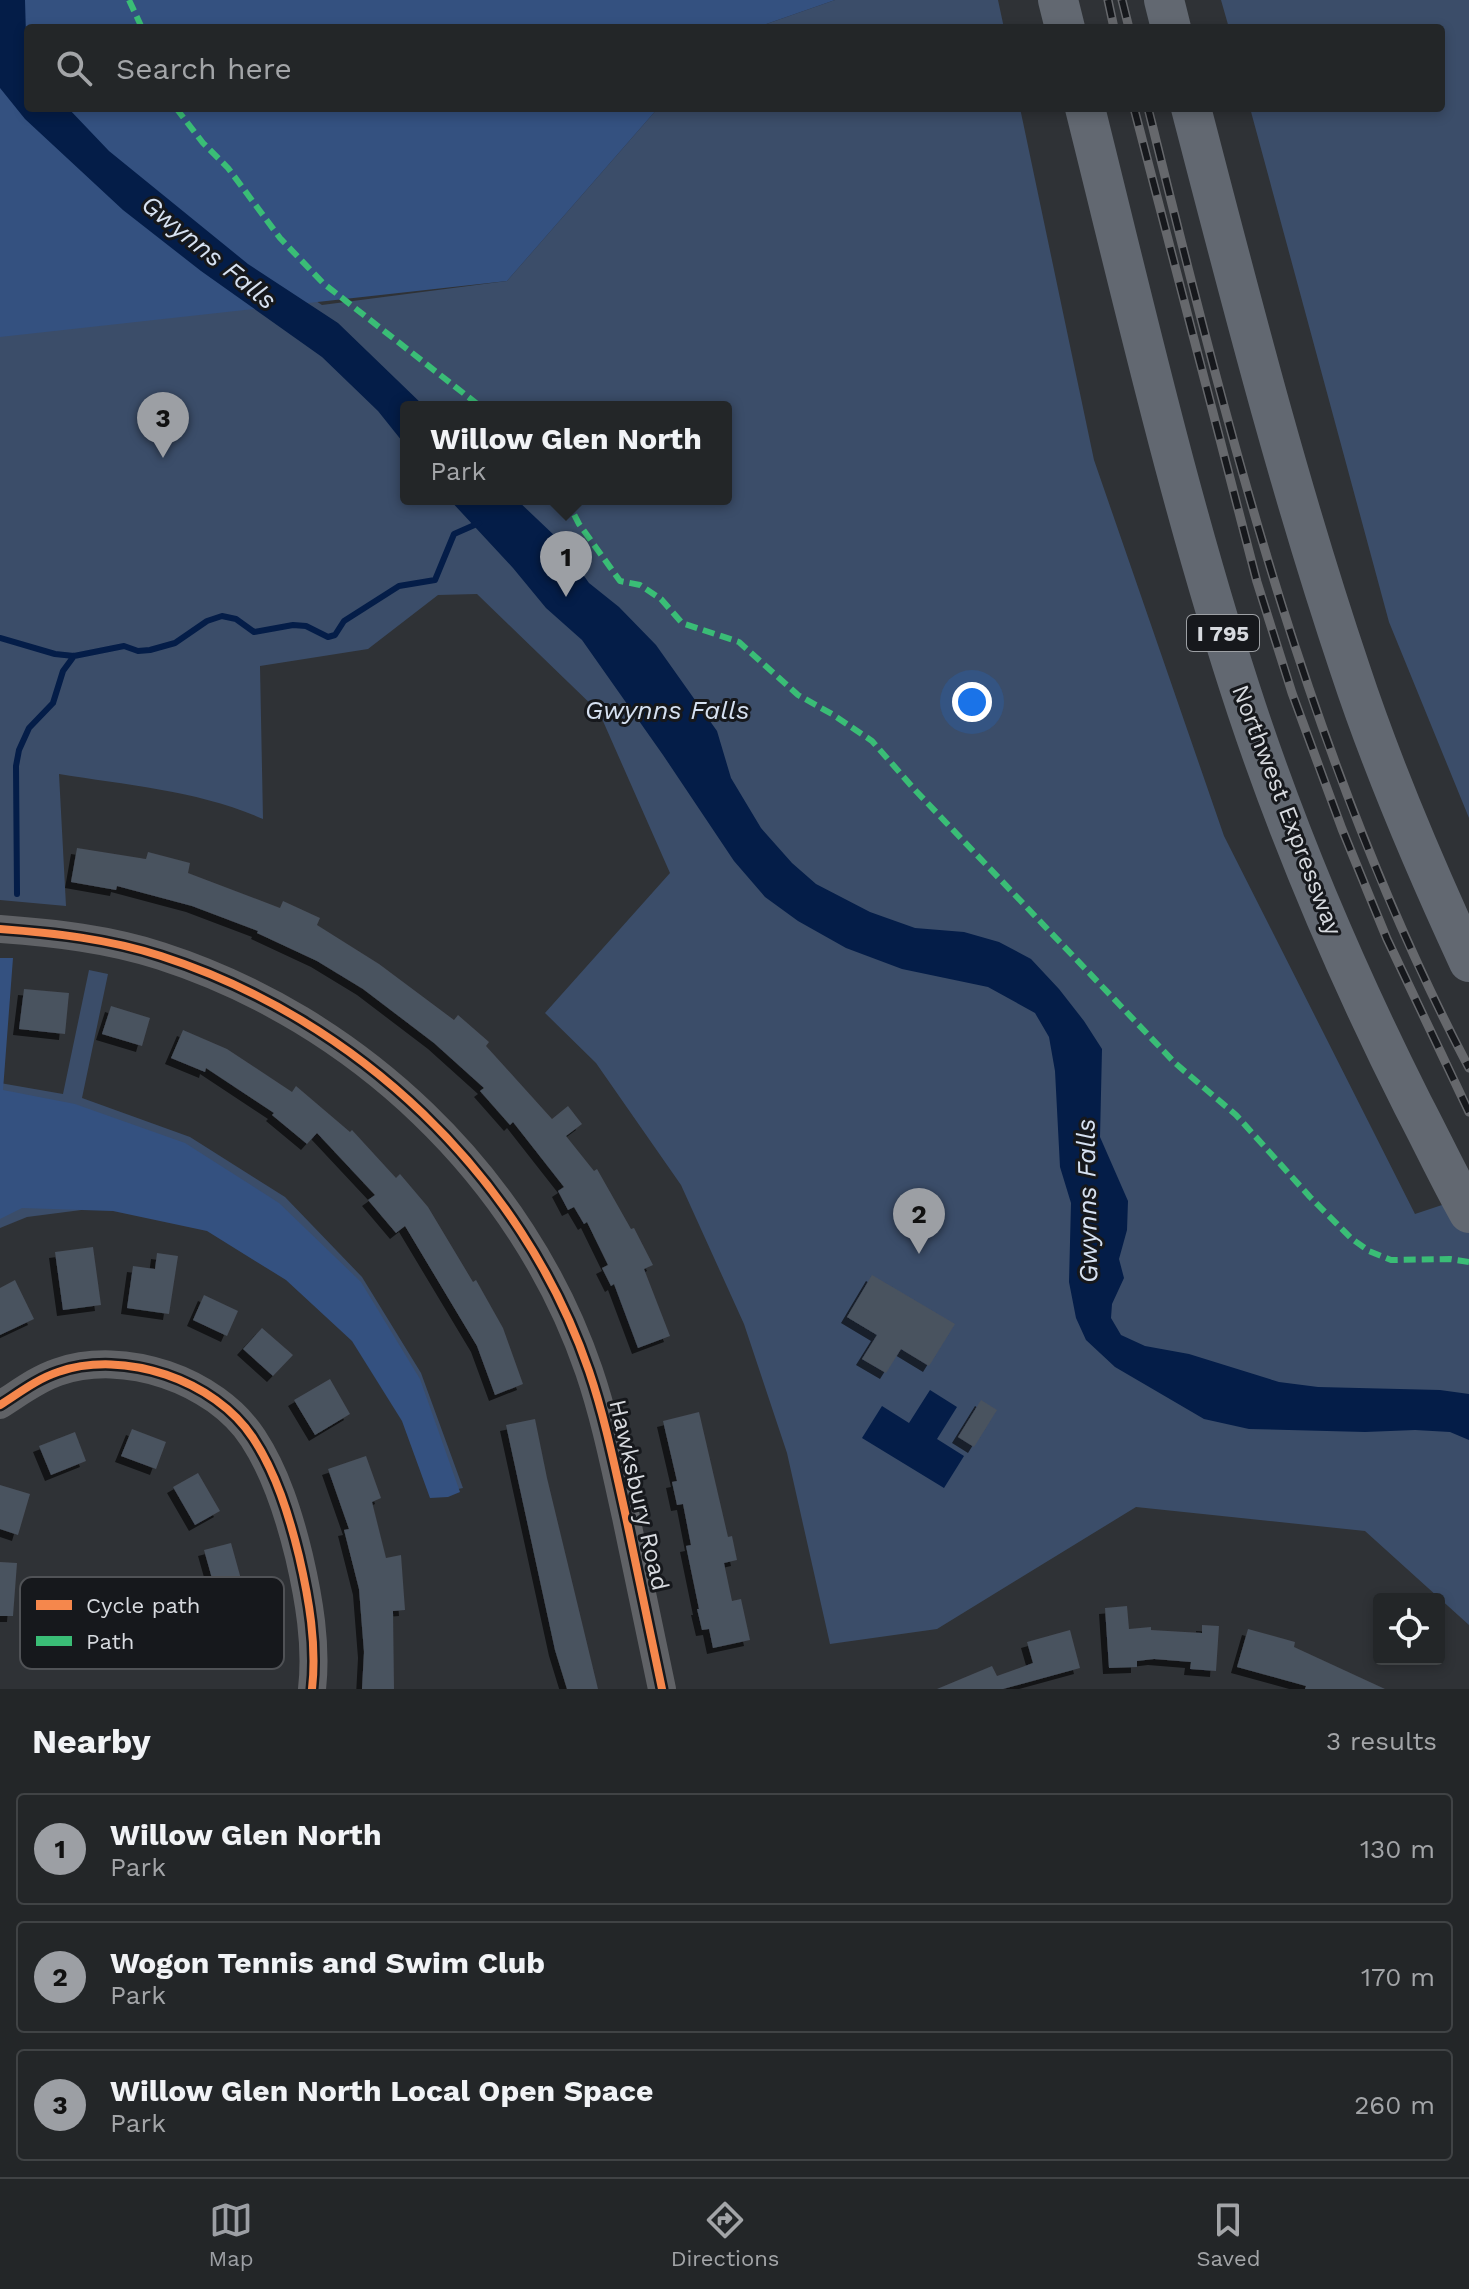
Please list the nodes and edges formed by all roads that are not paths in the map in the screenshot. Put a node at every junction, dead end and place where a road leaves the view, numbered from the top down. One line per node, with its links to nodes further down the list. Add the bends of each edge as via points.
1 (1058, 0): 3 (highway)
2 (1164, 0): 4 (highway)
3 (1064, 24)
4 (1170, 24)
5 (1086, 112): 9 (highway, Northwest Expressway / I 795, via 1207,579 1247,710 1296,847 1344,959)
6 (1192, 112): 8 (highway, via 1241,300 1351,671 1401,807)
7 (0, 929): 12 (street, Hawksbury Road, via 51,933 159,955 264,998 380,1075 439,1129 493,1191 539,1261 575,1335 610,1443)
8 (1469, 962)
9 (1469, 1213)
10 (0, 1405): 11 (street, via 59,1371 93,1365 165,1373 197,1386 228,1408 252,1437 277,1483 294,1534 312,1638)
11 (312, 1689)
12 (662, 1689)

